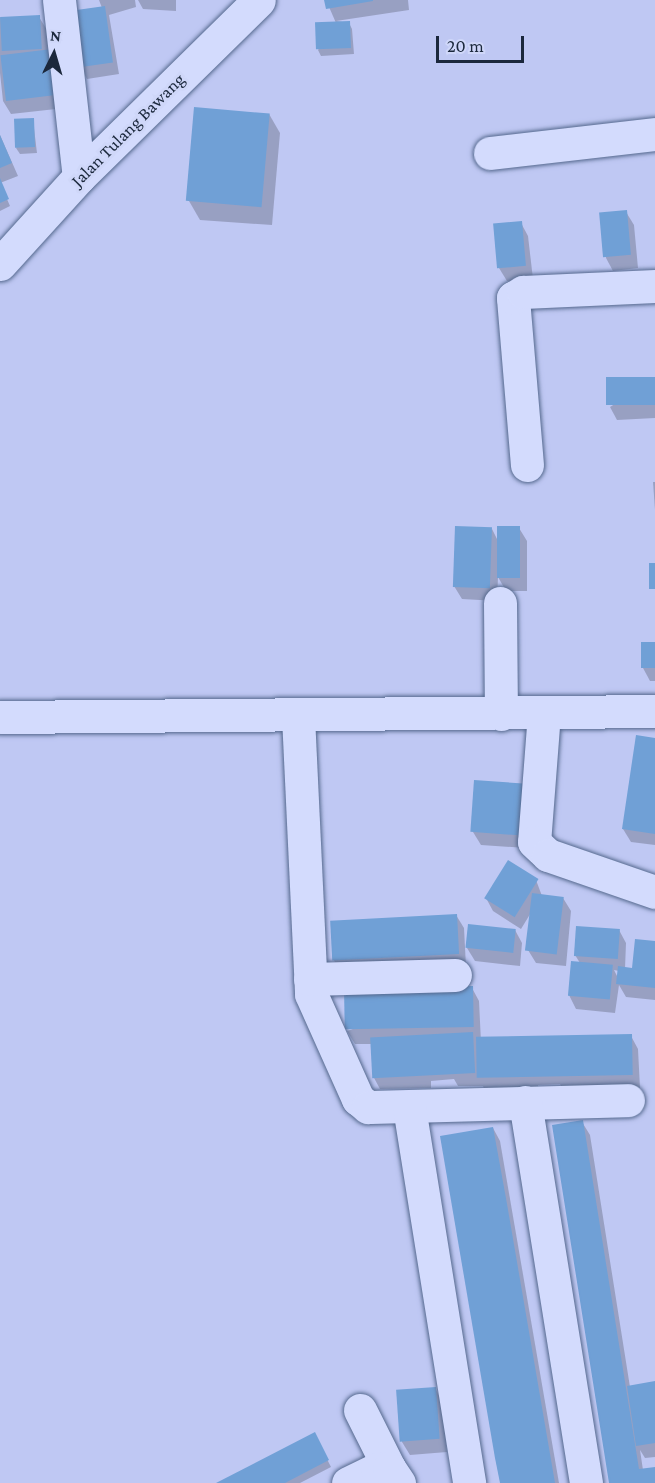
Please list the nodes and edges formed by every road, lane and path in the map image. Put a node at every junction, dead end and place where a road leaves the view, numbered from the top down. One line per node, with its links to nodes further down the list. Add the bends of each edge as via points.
1 (59, 0): 5 (street)
2 (258, 0): 5 (street, Jalan Tulang Bawang)
3 (655, 134): 4 (street)
4 (490, 153)
5 (79, 177): 6 (street, Jalan Tulang Bawang)
6 (0, 264)
7 (655, 286): 8 (street, via 523,292 513,298)
8 (527, 465)
9 (500, 603): 12 (street)
10 (655, 711): 11 (street)
11 (544, 713): 12 (street); 15 (street, via 534,842 548,855)
12 (501, 714): 13 (street)
13 (298, 716): 14 (street); 17 (street)
14 (0, 717)
15 (655, 892)
16 (455, 975): 17 (street)
17 (310, 979): 20 (street, via 310,994 358,1098 368,1107)
18 (628, 1100): 19 (street)
19 (525, 1102): 20 (street); 25 (street)
20 (409, 1107): 24 (street)
21 (360, 1410): 22 (street)
22 (394, 1476): 23 (street, via 377,1469)
23 (348, 1483)
24 (469, 1483)
25 (586, 1483)

